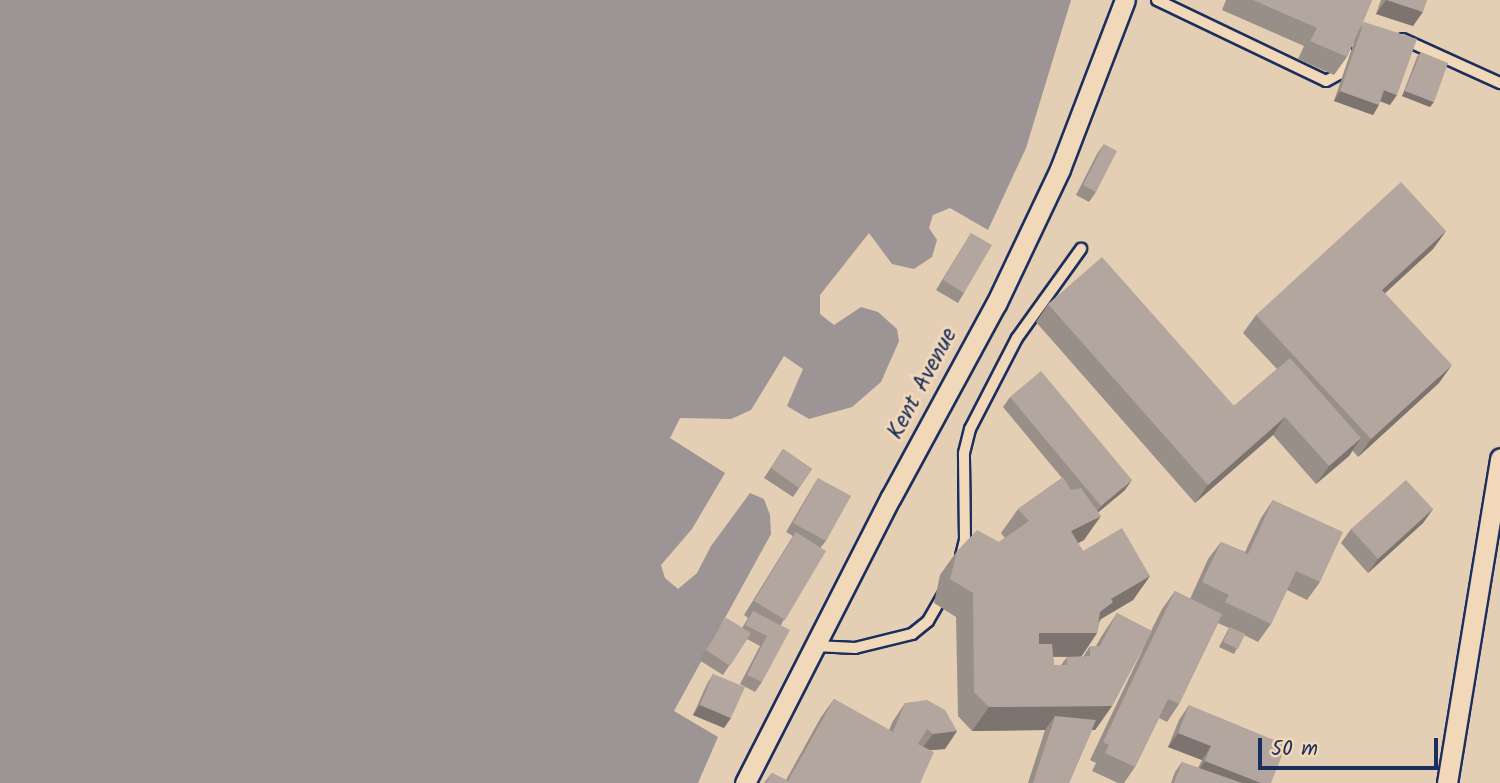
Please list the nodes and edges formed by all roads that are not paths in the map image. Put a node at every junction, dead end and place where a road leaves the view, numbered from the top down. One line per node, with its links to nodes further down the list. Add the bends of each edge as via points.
1 (1125, 0): 10 (street, Kent Avenue, via 1060,169 996,304)
2 (1157, 0): 4 (lane, via 1326,81 1339,74)
3 (1395, 35): 5 (lane)
4 (1353, 37)
5 (1500, 83)
6 (1081, 249): 8 (lane, via 1017,338 971,429 964,453 965,540)
7 (1500, 458): 12 (street)
8 (958, 565)
9 (949, 584): 10 (lane, via 928,621 912,634 855,648)
10 (815, 646): 11 (street, Kent Avenue)
11 (746, 783)
12 (1447, 783)

